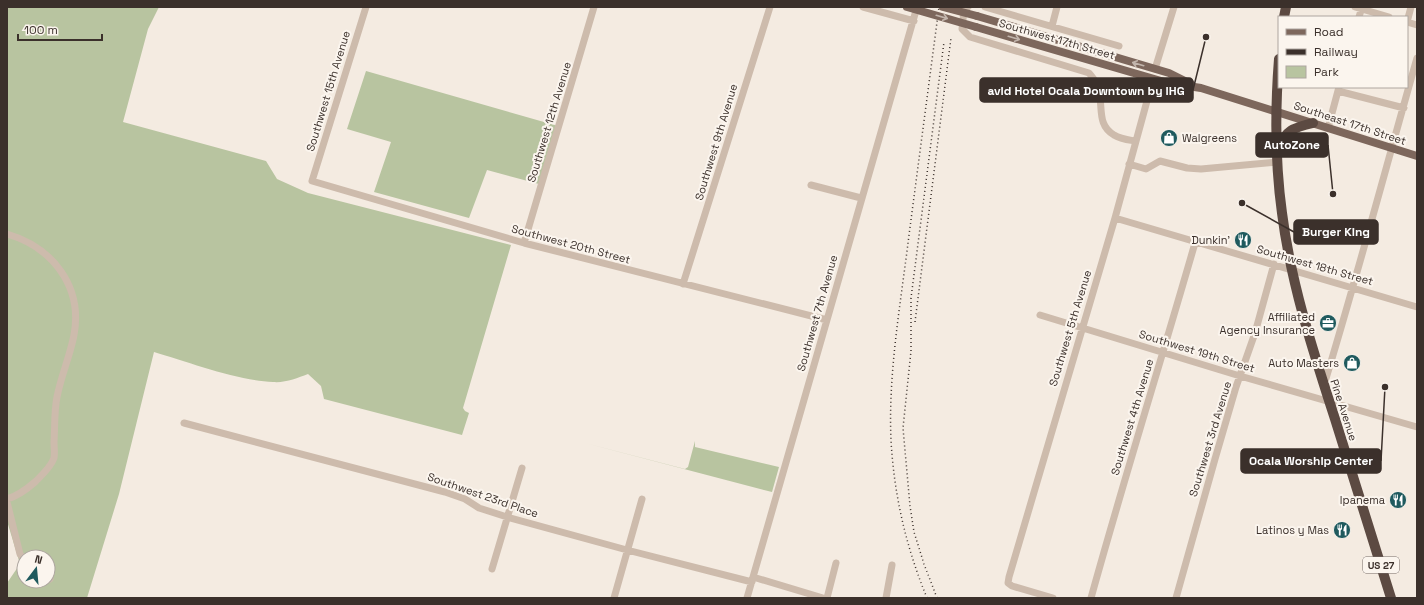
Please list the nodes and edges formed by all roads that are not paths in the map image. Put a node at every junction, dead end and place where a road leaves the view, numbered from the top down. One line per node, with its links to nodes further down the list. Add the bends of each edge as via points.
1 (366, 7): 35 (street, Southwest 15th Avenue)
2 (594, 7): 40 (street, Southwest 12th Avenue)
3 (770, 7): 44 (street, Southwest 9th Avenue)
4 (863, 7): 16 (street)
5 (907, 7): 22 (main road, Southwest 17th Street, one-way to 22, bridge)
6 (917, 7): 16 (street, Southwest 7th Avenue)
7 (943, 7): 20 (main road, Southwest 17th Street, one-way to 7, bridge)
8 (968, 7): 29 (street, via 964,10 962,28 970,37 1089,73 1100,93 1101,118 1106,128 1114,135)
9 (985, 7): 17 (street)
10 (1057, 7): 17 (street)
11 (1174, 7): 20 (street)
12 (1411, 7): 15 (street)
13 (1359, 8): 14 (street)
14 (1386, 16)
15 (1408, 18)
16 (914, 21): 37 (street, Southwest 7th Avenue)
17 (1052, 26): 18 (street)
18 (1119, 46)
19 (1417, 58): 25 (street)
20 (1155, 69): 23 (main road, Southwest 17th Street)
21 (1278, 76): 26 (highway, Pine Avenue / US 27)
22 (1153, 78): 23 (main road, Southwest 17th Street); 29 (street, Southwest 5th Avenue)
23 (1201, 88): 26 (main road, Southwest 17th Street)
24 (1339, 89): 25 (street); 28 (street)
25 (1404, 108): 30 (street)
26 (1276, 111): 27 (main road, Southeast 17th Street); 31 (highway, Pine Avenue / US 27)
27 (1313, 123): 28 (main road, Southeast 17th Street); 31 (highway, via 1285,134)
28 (1328, 128): 30 (main road, Southeast 17th Street)
29 (1135, 142): 34 (street, Southwest 5th Avenue)
30 (1391, 148): 32 (main road, Southeast 17th Street); 45 (street)
31 (1277, 150): 33 (highway, Pine Avenue / US 27)
32 (1417, 156)
33 (1278, 162): 34 (street, via 1200,169 1160,161 1146,169); 43 (highway, Pine Avenue / US 27, via 1282,212)
34 (1129, 164): 38 (street, Southwest 5th Avenue)
35 (312, 181): 40 (street, Southwest 20th Street)
36 (811, 185): 37 (street)
37 (861, 198): 48 (street, Southwest 7th Avenue)
38 (1115, 218): 41 (street, Southwest 18th Street); 49 (street, Southwest 5th Avenue)
39 (7, 234): 57 (street, via 21,238 41,251 57,265 70,284 74,335 56,403 54,458 46,472 28,488)
40 (524, 243): 44 (street, Southwest 20th Street)
41 (1195, 243): 42 (street, Southwest 18th Street); 50 (street, Southwest 4th Avenue)
42 (1274, 264): 43 (street, Southwest 18th Street); 51 (street, Southwest 3rd Avenue)
43 (1291, 270): 45 (street, Southwest 18th Street); 52 (highway, Pine Avenue / US 27)
44 (683, 284): 48 (street, Southwest 20th Street)
45 (1354, 287): 46 (street, Southwest 18th Street); 52 (street)
46 (1417, 306)
47 (1040, 315): 49 (street, Southwest 19th Street)
48 (827, 320): 66 (street, Southwest 7th Avenue)
49 (1081, 328): 50 (street, Southwest 19th Street); 72 (street, Southwest 5th Avenue, via 1008,583)
50 (1164, 352): 51 (street, Southwest 19th Street); 73 (street, Southwest 4th Avenue, via 1131,455)
51 (1240, 376): 53 (street, Southwest 19th Street); 74 (street, Southwest 3rd Avenue)
52 (1324, 385): 53 (highway, Pine Avenue / US 27)
53 (1329, 401): 55 (street, Southwest 19th Street); 75 (highway, Pine Avenue / US 27)
54 (184, 424): 60 (street, Southwest 23rd Place, via 445,492)
55 (1417, 427)
56 (522, 468): 60 (street)
57 (7, 499)
58 (642, 499): 62 (street)
59 (7, 502): 61 (street)
60 (507, 517): 62 (street, Southwest 23rd Place); 65 (street)
61 (19, 549)
62 (627, 550): 66 (street, Southwest 23rd Place); 67 (street)
63 (836, 563): 70 (street)
64 (892, 565): 71 (street)
65 (492, 569)
66 (753, 579): 68 (street, Southwest 7th Avenue); 69 (street, Southwest 23rd Place)
67 (614, 598)
68 (747, 598)
69 (823, 598)
70 (826, 598)
71 (886, 598)
72 (1053, 598)
73 (1091, 598)
74 (1177, 598)
75 (1391, 598)

